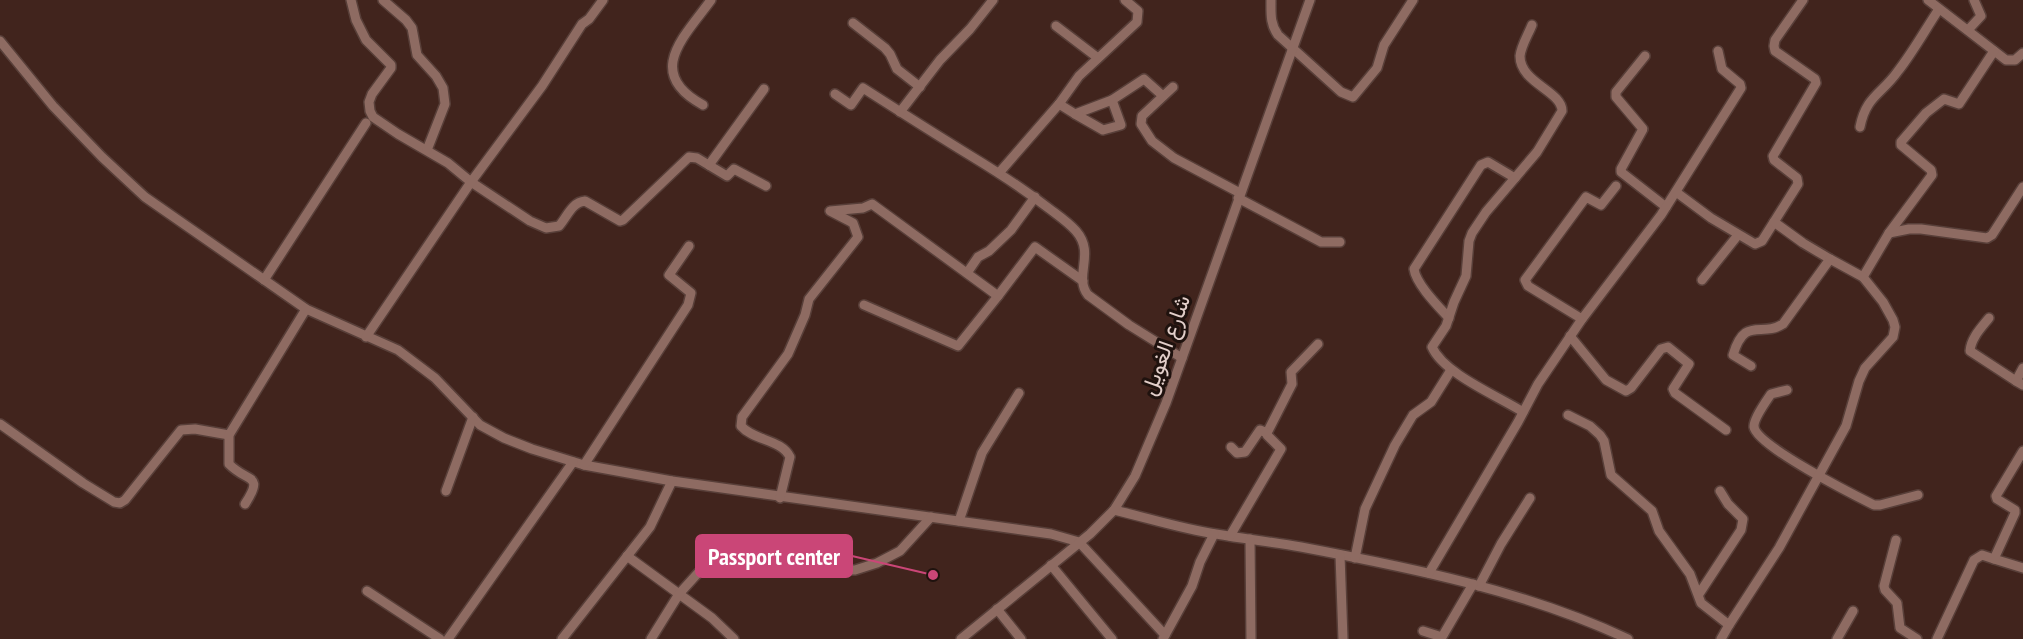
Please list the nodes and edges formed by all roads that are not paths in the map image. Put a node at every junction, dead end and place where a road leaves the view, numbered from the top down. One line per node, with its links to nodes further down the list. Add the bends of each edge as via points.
1 (351, 0): 41 (street, via 366,40 391,64 372,94 370,111 398,134)
2 (383, 0): 41 (street, via 406,20 417,55 443,88 445,104)
3 (603, 0): 45 (street)
4 (711, 0): 34 (street, via 677,45 671,64 687,97)
5 (993, 0): 27 (street)
6 (1125, 0): 26 (street, via 1138,11 1138,18)
7 (1271, 0): 15 (street)
8 (1276, 0): 15 (street)
9 (1310, 0): 21 (street, شارع الغويل)
10 (1413, 0): 21 (street, via 1384,45 1377,68 1353,97 1341,92)
11 (1803, 0): 53 (street, via 1774,46 1775,51 1816,83 1773,156 1797,178 1798,184)
12 (1928, 0): 14 (street)
13 (1974, 0): 19 (street, via 1981,16)
14 (1939, 9): 19 (street); 40 (street, via 1897,73 1870,100)
15 (1271, 15): 21 (street, via 1272,27)
16 (853, 23): 27 (street, via 885,48 897,69)
17 (1056, 26): 26 (street)
18 (1532, 26): 44 (street, via 1520,54 1522,65 1562,107 1543,143)
19 (1968, 30): 23 (street)
20 (0, 41): 61 (street, via 52,106 145,197)
21 (1293, 48): 50 (street, شارع الغويل)
22 (1718, 51): 49 (street, via 1722,69 1741,88)
23 (1994, 51): 24 (street, via 2011,61); 54 (street, via 1957,105 1944,99 1900,142 1932,172)
24 (2023, 53)
25 (1645, 56): 52 (street, via 1616,94 1643,129 1621,172)
26 (1098, 58): 33 (street, via 1071,84)
27 (920, 87): 35 (street)
28 (1173, 87): 31 (street)
29 (764, 89): 42 (street)
30 (835, 94): 35 (street, via 851,105 863,87)
31 (1163, 96): 32 (street, via 1144,79); 38 (street, via 1142,116)
32 (1112, 100): 36 (street); 39 (street)
33 (1059, 104): 36 (street); 43 (street)
34 (703, 105)
35 (900, 112): 43 (street)
36 (1075, 114): 39 (street, via 1103,130)
37 (366, 123): 61 (street)
38 (1141, 124): 39 (street); 50 (street, via 1152,141 1174,158)
39 (1120, 125)
40 (1860, 127)
41 (427, 150): 45 (street)
42 (709, 165): 45 (street, via 693,157 685,158 623,220 585,201 575,204 560,226 554,228 530,221); 46 (street, via 727,176 734,169)
43 (999, 173): 51 (street)
44 (1515, 178): 67 (street, via 1472,233 1466,276); 67 (street, via 1488,162 1481,165 1414,269 1415,276)
45 (471, 182): 71 (street)
46 (766, 186)
47 (1616, 186): 69 (street, via 1601,205 1586,197 1525,280 1528,286)
48 (2023, 187): 54 (street, via 1987,238 1921,229)
49 (1676, 192): 52 (street); 55 (street)
50 (1239, 195): 56 (street, via 1322,242); 73 (street, شارع الغويل)
51 (1035, 197): 59 (street, via 1011,230 978,257); 63 (street, via 1082,240 1086,262)
52 (1666, 207): 69 (street)
53 (1774, 222): 55 (street, via 1758,244); 58 (street)
54 (1889, 233): 60 (street)
55 (1738, 235): 62 (street)
56 (1340, 242)
57 (689, 246): 90 (street, via 669,275 691,293 688,305)
58 (1830, 259): 60 (street); 74 (street, via 1783,324 1743,334 1733,354)
59 (967, 273): 64 (street); 96 (street, via 872,204 830,211 853,223 858,237 809,299 788,354 742,417 741,426 746,431 777,445 790,457)
60 (1863, 277): 91 (street, via 1893,320 1893,337 1865,368 1846,426)
61 (264, 280): 66 (street)
62 (1702, 280)
63 (1083, 281): 64 (street, via 1035,247); 73 (street, via 1088,295)
64 (998, 296): 65 (street, via 958,346)
65 (864, 305)
66 (306, 309): 71 (street); 86 (street)
67 (1449, 318): 76 (street, via 1432,347)
68 (1989, 318): 77 (street, via 1974,337 1970,351)
69 (1582, 320): 70 (street)
70 (1570, 336): 80 (street); 84 (street, via 1609,383 1626,391 1661,349 1668,347 1689,365 1674,391)
71 (366, 337): 82 (street, via 417,363)
72 (1318, 344): 85 (street, via 1291,372 1292,384)
73 (1182, 358): 99 (street, شارع الغويل, via 1135,476)
74 (1751, 366)
75 (2023, 368): 77 (street)
76 (1451, 370): 80 (street); 109 (street, via 1431,402 1413,415 1395,445 1365,509)
77 (2019, 383)
78 (1787, 390): 91 (street, via 1771,394 1754,428 1760,438)
79 (1019, 393): 101 (street, via 982,453)
80 (1524, 412): 113 (street)
81 (1568, 415): 117 (street, via 1600,435 1611,475 1652,511 1659,531 1690,574)
82 (473, 417): 89 (street, via 504,438); 93 (street)
83 (0, 424): 86 (street, via 83,483 120,503 182,430)
84 (1726, 430)
85 (1267, 433): 87 (street, via 1260,430 1245,452 1237,453); 103 (street, via 1281,453)
86 (229, 435): 98 (street, via 229,464 255,484)
87 (1232, 447)
88 (2023, 451): 110 (street, via 1996,496 2015,513)
89 (573, 462): 90 (street); 125 (street)
90 (584, 465): 92 (street)
91 (1818, 476): 95 (street, via 1874,505); 120 (street, via 1779,548)
92 (672, 481): 96 (street); 107 (street, via 650,527)
93 (446, 491)
94 (1720, 491): 117 (street, via 1743,523)
95 (1918, 495)
96 (780, 498): 100 (street)
97 (1530, 498): 114 (street)
98 (245, 504)
99 (1114, 510): 102 (street); 106 (street, شارع الغويل)
100 (931, 517): 101 (street); 116 (street, via 900,551 855,570 734,561 698,573)
101 (958, 521): 106 (street, via 1051,534)
102 (1214, 534): 103 (street); 122 (street)
103 (1230, 536): 104 (street)
104 (1250, 539): 108 (street); 132 (street)
105 (1896, 540): 136 (street, via 1884,586 1897,603 1900,628)
106 (1078, 542): 111 (street, شارع الغويل); 122 (street)
107 (627, 555): 116 (street); 126 (street)
108 (1340, 555): 109 (street); 133 (street)
109 (1355, 558): 113 (street)
110 (1994, 559): 112 (street); 137 (street, via 1982,555 1974,560)
111 (1051, 565): 118 (street, شارع الغويل); 131 (street)
112 (2023, 568)
113 (1429, 573): 114 (street)
114 (1476, 585): 121 (street, via 1442,637); 123 (street, via 1577,617)
115 (367, 591): 124 (street)
116 (679, 594): 127 (street); 128 (street)
117 (1699, 594): 120 (street, via 1701,603)
118 (997, 609): 129 (street, شارع الغويل); 130 (street)
119 (1854, 611): 135 (street)
120 (1729, 624): 134 (street)
121 (1423, 631)
122 (1164, 637)
123 (1626, 638)
124 (440, 639)
125 (448, 639)
126 (562, 639)
127 (651, 639)
128 (734, 639)
129 (962, 639)
130 (1022, 639)
131 (1112, 639)
132 (1251, 639)
133 (1343, 639)
134 (1721, 639)
135 (1838, 639)
136 (1917, 639)
137 (1937, 639)

